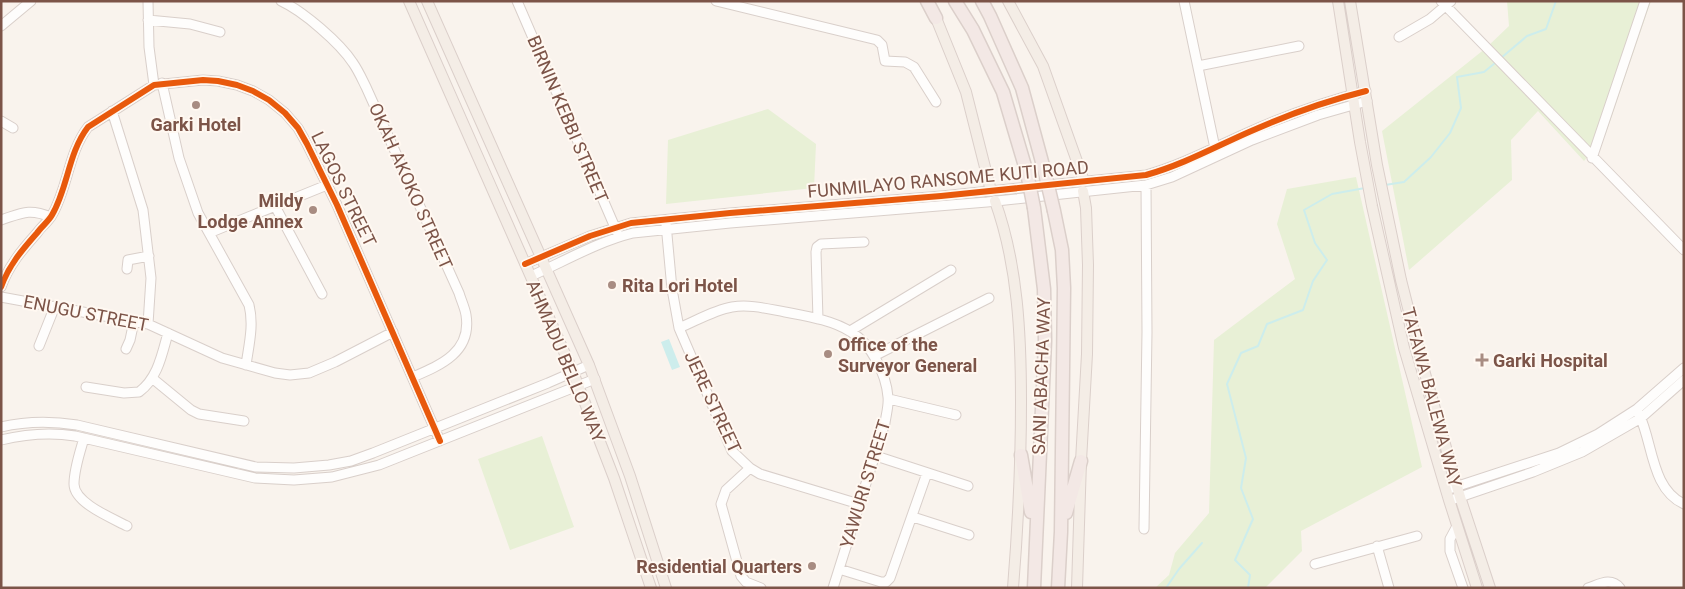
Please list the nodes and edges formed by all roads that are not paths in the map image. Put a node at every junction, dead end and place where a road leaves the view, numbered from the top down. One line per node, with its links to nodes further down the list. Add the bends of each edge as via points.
1 (31, 1): 21 (street)
2 (148, 1): 20 (street)
3 (281, 1): 75 (street, OKAH AKOKO STREET, via 323,31 352,61 466,314 464,339 457,351 447,361)
4 (409, 1): 51 (main road, AHMADU BELLO WAY)
5 (427, 1): 50 (main road, AHMADU BELLO WAY)
6 (517, 1): 43 (street, BIRNIN KEBBI STREET)
7 (716, 1): 18 (street)
8 (926, 1): 19 (highway)
9 (932, 1): 19 (highway)
10 (955, 1): 106 (highway, SANI ABACHA WAY, bridge, via 1003,92 1034,208 1044,289 1045,341)
11 (982, 1): 105 (highway, SANI ABACHA WAY, bridge, via 1022,88 1062,250)
12 (1008, 1): 37 (main road, via 1044,66)
13 (1184, 1): 25 (street)
14 (1338, 1): 28 (main road, TAFAWA BALEWA WAY)
15 (1350, 1): 27 (main road, TAFAWA BALEWA WAY)
16 (1645, 1): 34 (street)
17 (1446, 3): 23 (street, via 1430,19); 34 (street)
18 (740, 4): 29 (street, via 877,40 882,45 885,61 905,62 914,67)
19 (936, 18): 38 (main road, SANI ABACHA WAY, via 966,92)
20 (148, 20): 22 (street, via 190,24); 26 (street, via 149,48)
21 (1, 26)
22 (220, 32)
23 (1399, 37)
24 (1299, 46): 25 (street)
25 (1198, 66): 33 (street)
26 (158, 84): 30 (street, LAGOS STREET); 35 (street, LAGOS STREET, via 218,81 237,85 269,100 298,128); 45 (street, via 188,186)
27 (1366, 96): 28 (street, FUNMILAYO RANSOME KUTI ROAD); 96 (main road, TAFAWA BALEWA WAY, via 1400,280)
28 (1354, 99): 33 (street, FUNMILAYO RANSOME KUTI ROAD, via 1275,121); 97 (main road, TAFAWA BALEWA WAY, via 1372,206 1404,348)
29 (936, 102)
30 (112, 111): 40 (street, LAGOS STREET, via 88,127 80,137); 49 (street, via 143,210)
31 (1, 121): 32 (street)
32 (13, 128)
33 (1216, 152): 36 (street, FUNMILAYO RANSOME KUTI ROAD, via 1172,177); 37 (street, FUNMILAYO RANSOME KUTI ROAD, via 1146,175)
34 (1592, 158): 48 (street)
35 (327, 185): 39 (street); 66 (street, LAGOS STREET)
36 (1146, 185): 37 (street, FUNMILAYO RANSOME KUTI ROAD); 104 (street)
37 (1084, 186): 38 (street, FUNMILAYO RANSOME KUTI ROAD); 92 (main road, via 1088,266)
38 (993, 196): 41 (street, FUNMILAYO RANSOME KUTI ROAD); 44 (street, FUNMILAYO RANSOME KUTI ROAD); 90 (main road, SANI ABACHA WAY, via 1009,245 1017,302)
39 (275, 206): 45 (street); 57 (street)
40 (51, 217): 42 (street, via 30,211); 56 (street, LAGOS STREET, via 10,265)
41 (665, 218): 43 (street, FUNMILAYO RANSOME KUTI ROAD); 44 (street, JERE STREET)
42 (1, 220)
43 (615, 227): 46 (street, BIRNIN KEBBI STREET); 50 (street, FUNMILAYO RANSOME KUTI ROAD)
44 (666, 228): 46 (street, FUNMILAYO RANSOME KUTI ROAD); 64 (street, JERE STREET)
45 (209, 232): 71 (street, via 249,305 252,316)
46 (618, 237): 53 (street, FUNMILAYO RANSOME KUTI ROAD)
47 (864, 242): 61 (street, via 821,244 817,247)
48 (1684, 250)
49 (150, 256): 52 (street, via 128,260); 63 (street)
50 (541, 257): 51 (street, FUNMILAYO RANSOME KUTI ROAD); 53 (main road, AHMADU BELLO WAY)
51 (526, 264): 55 (main road, AHMADU BELLO WAY)
52 (127, 269)
53 (546, 269): 55 (street, FUNMILAYO RANSOME KUTI ROAD); 72 (main road, AHMADU BELLO WAY)
54 (951, 270): 65 (street)
55 (531, 276): 74 (main road, AHMADU BELLO WAY)
56 (1, 286)
57 (322, 294)
58 (1, 296): 60 (street, ENUGU STREET)
59 (989, 298): 70 (street)
60 (55, 306): 62 (street, ENUGU STREET); 68 (street)
61 (818, 318): 64 (street, YAWURI STREET, via 746,305 721,310); 65 (street, YAWURI STREET)
62 (134, 321): 63 (street, ENUGU STREET); 69 (street)
63 (148, 324): 67 (street, ENUGU STREET)
64 (679, 328): 93 (street, JERE STREET, via 732,451)
65 (850, 331): 70 (street, YAWURI STREET)
66 (393, 332): 71 (street, ENUGU STREET, via 309,373 290,375); 75 (street, LAGOS STREET)
67 (168, 333): 71 (street, ENUGU STREET, via 222,358); 76 (street)
68 (39, 346)
69 (126, 349)
70 (874, 356): 81 (street, YAWURI STREET)
71 (246, 365)
72 (589, 365): 74 (street); 77 (main road, AHMADU BELLO WAY)
73 (1684, 368): 82 (street)
74 (573, 372): 79 (main road, AHMADU BELLO WAY); 86 (street)
75 (413, 377): 86 (street, LAGOS STREET)
76 (152, 378): 80 (street, via 144,388 134,393); 84 (street, via 199,414)
77 (594, 379): 79 (street); 113 (main road, AHMADU BELLO WAY, via 633,484)
78 (1684, 380): 82 (street)
79 (579, 386): 89 (street); 112 (main road, AHMADU BELLO WAY)
80 (86, 387)
81 (888, 399): 83 (street); 91 (street, YAWURI STREET)
82 (1639, 413): 96 (street, via 1559,453); 98 (street, via 1602,441 1561,462); 100 (street, via 1659,478 1665,490)
83 (956, 415)
84 (244, 420)
85 (1, 427): 86 (street, via 37,421 77,425 240,464 275,469 351,460)
86 (435, 430): 89 (street, LAGOS STREET)
87 (84, 438): 88 (street, via 47,433); 89 (street, via 255,478 294,480 355,472); 102 (street, via 74,485 77,496)
88 (1, 440)
89 (440, 441)
90 (1021, 455): 106 (highway); 116 (main road, SANI ABACHA WAY)
91 (876, 456): 94 (street); 99 (street, YAWURI STREET)
92 (1081, 461): 105 (highway); 119 (main road)
93 (750, 468): 99 (street, JERE STREET); 114 (street, via 726,490 721,504 741,576 746,582)
94 (927, 473): 95 (street); 101 (street)
95 (968, 486)
96 (1457, 486): 97 (street); 98 (main road, TAFAWA BALEWA WAY)
97 (1447, 495): 98 (street); 103 (main road, TAFAWA BALEWA WAY)
98 (1460, 497): 123 (main road, TAFAWA BALEWA WAY)
99 (859, 504): 111 (street, YAWURI STREET)
100 (1684, 504)
101 (913, 516): 107 (street); 111 (street, via 886,582)
102 (127, 526)
103 (1457, 526): 121 (street, via 1450,538 1450,551); 122 (main road, TAFAWA BALEWA WAY)
104 (1144, 530)
105 (1061, 532): 118 (highway, SANI ABACHA WAY)
106 (1035, 534): 117 (highway, SANI ABACHA WAY)
107 (969, 535)
108 (1416, 536): 109 (street)
109 (1377, 546): 110 (street); 120 (street)
110 (1315, 564)
111 (839, 569): 115 (street, YAWURI STREET)
112 (651, 588)
113 (666, 588)
114 (761, 588)
115 (833, 588)
116 (1013, 588)
117 (1034, 588)
118 (1058, 588)
119 (1077, 588)
120 (1389, 588)
121 (1463, 588)
122 (1477, 588)
123 (1490, 588)
124 (1588, 588): 125 (street, via 1609,582)
125 (1620, 588)

